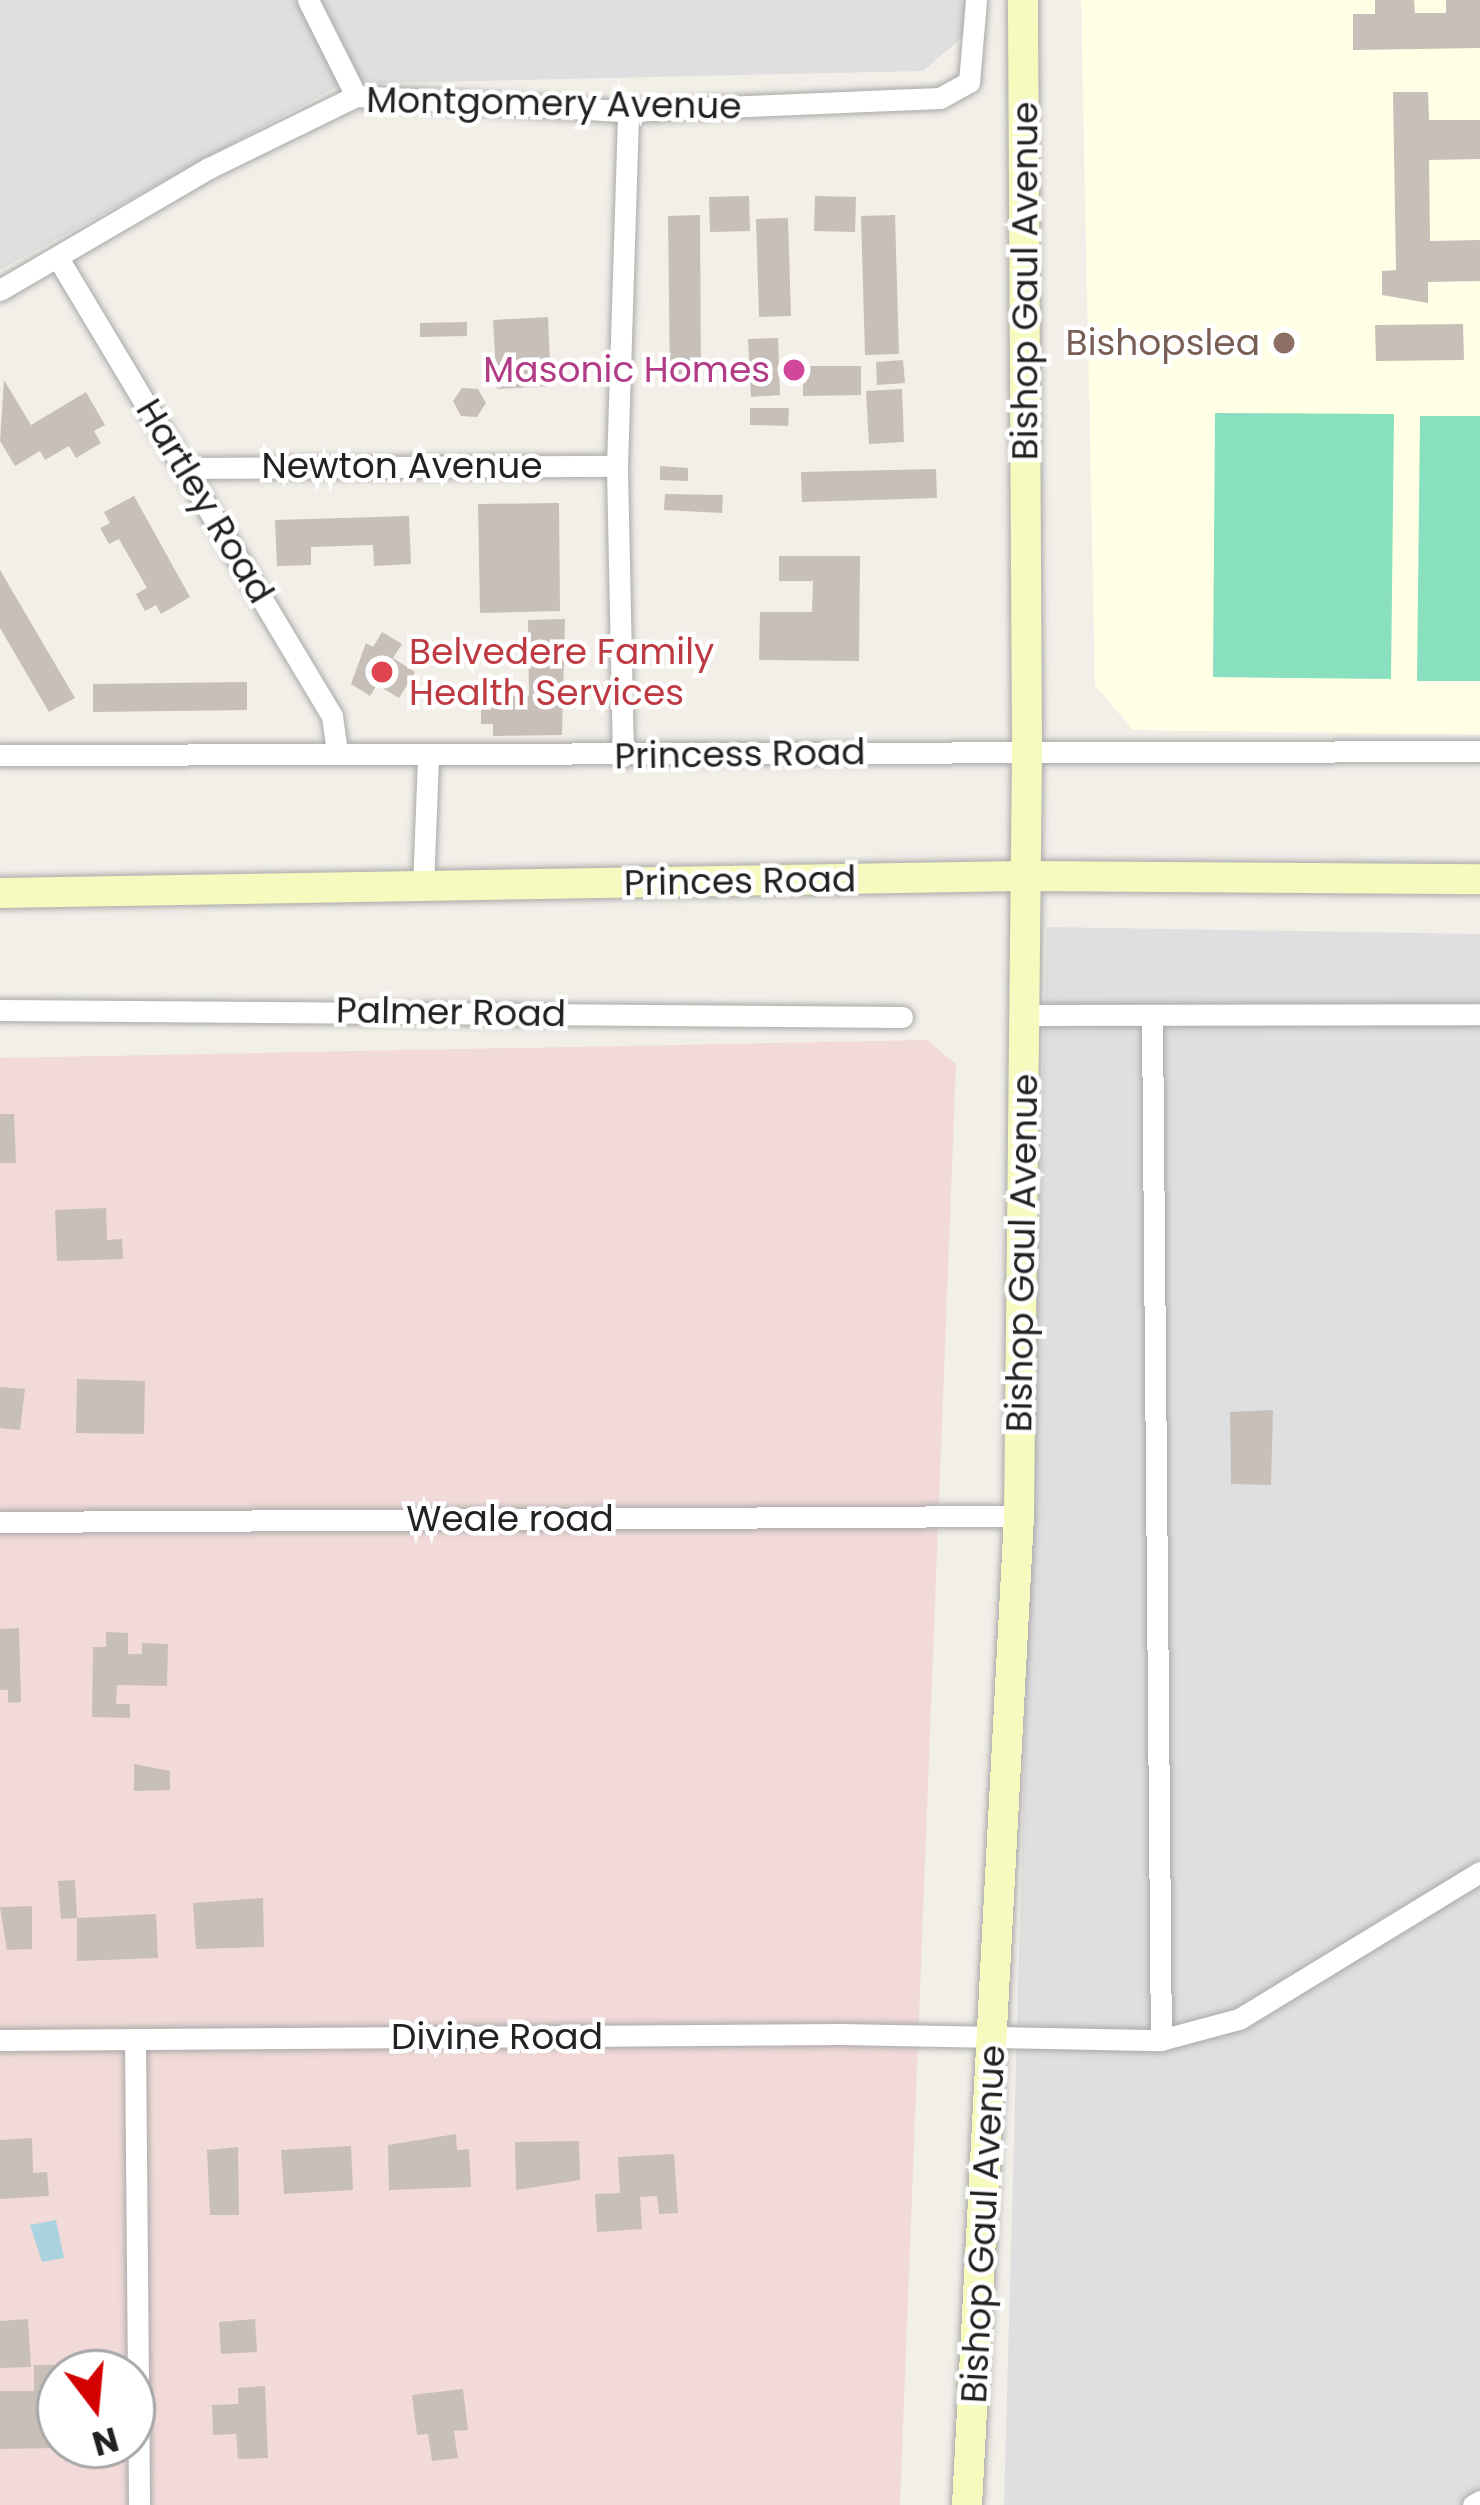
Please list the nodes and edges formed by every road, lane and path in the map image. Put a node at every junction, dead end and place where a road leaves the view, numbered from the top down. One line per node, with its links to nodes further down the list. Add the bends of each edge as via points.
1 (308, 0): 4 (street)
2 (976, 0): 5 (street, Bishop Gaul Avenue, via 969,82)
3 (1023, 0): 11 (main road, Bishop Gaul Avenue)
4 (356, 96): 6 (street, Montgomery Avenue); 7 (street, Montgomery Avenue, via 208,167)
5 (940, 98): 6 (street, Montgomery Avenue)
6 (628, 112): 9 (street)
7 (58, 258): 8 (street, Montgomery Avenue); 10 (street, Hartley Road)
8 (0, 290)
9 (617, 466): 10 (street, Newton Avenue); 16 (street)
10 (186, 468): 12 (street, Hartley Road, via 332,716)
11 (1027, 749): 13 (street, Princess Road); 16 (street, Princess Road); 17 (main road, Bishop Gaul Avenue)
12 (337, 751): 14 (street, Princess Road); 15 (street, Princess Road)
13 (1480, 751)
14 (0, 755)
15 (428, 756): 16 (street, Princess Road); 19 (street)
16 (623, 756)
17 (1026, 876): 18 (main road, Princes Road); 19 (main road, Princes Road); 23 (main road, Bishop Gaul Avenue)
18 (1480, 879)
19 (422, 888): 20 (main road, Princes Road)
20 (0, 893)
21 (0, 1010): 24 (street, Palmer Road)
22 (1480, 1014): 25 (street)
23 (1024, 1016): 25 (street); 26 (main road, Bishop Gaul Avenue)
24 (902, 1017)
25 (1152, 1018): 32 (street)
26 (1019, 1516): 27 (street, Weale road); 29 (main road, Bishop Gaul Avenue)
27 (0, 1522)
28 (1480, 1872): 32 (street, Divine Road, via 1239,2019)
29 (995, 2034): 30 (street, Divine Road); 32 (street, Divine Road); 34 (main road, Bishop Gaul Avenue)
30 (135, 2039): 31 (street, Divine Road); 33 (street)
31 (0, 2040)
32 (1161, 2040)
33 (139, 2505)
34 (967, 2505)

